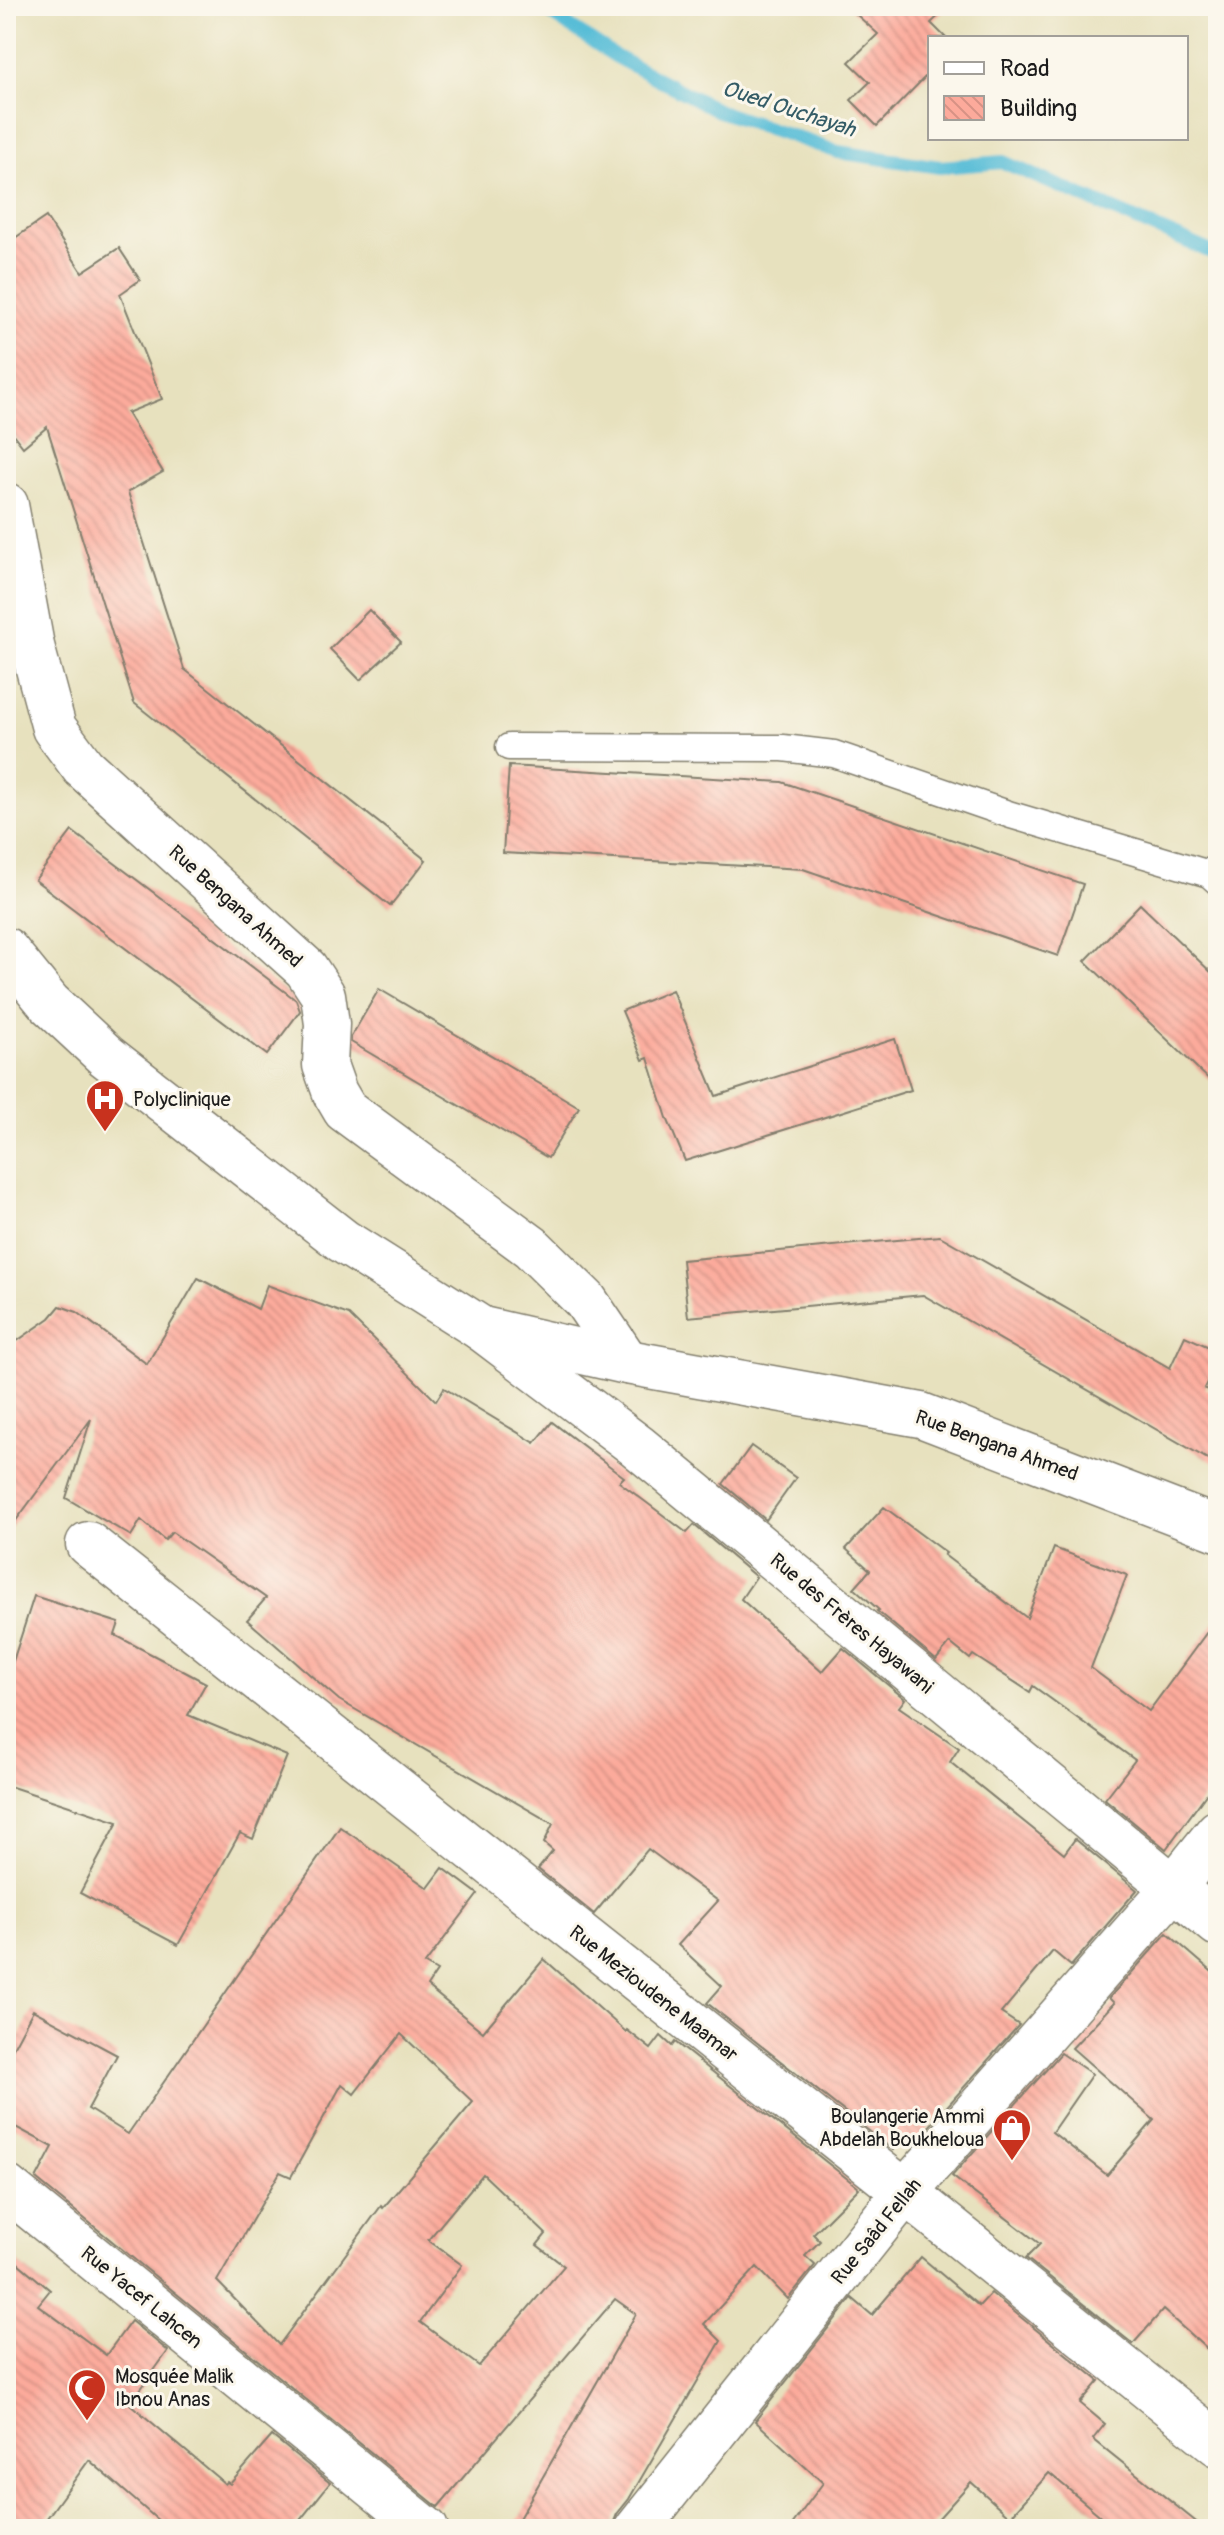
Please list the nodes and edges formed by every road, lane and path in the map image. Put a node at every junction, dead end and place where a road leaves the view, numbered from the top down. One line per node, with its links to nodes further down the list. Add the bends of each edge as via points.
1 (6, 505): 6 (street, Rue Bengana Ahmed, via 32,646 54,728 83,767 306,969 323,995 325,1065 345,1110 531,1247 585,1300)
2 (509, 747): 3 (lane, via 783,748 834,754 1011,815 1209,874)
3 (1218, 882)
4 (6, 950): 5 (street, Rue Bengana Ahmed, via 49,1003 106,1056 343,1241)
5 (482, 1329): 6 (street, Rue Bengana Ahmed); 10 (street, Rue des Frères Hayawani, via 637,1446)
6 (627, 1362): 7 (street, Rue Bengana Ahmed, via 921,1415)
7 (1218, 1529)
8 (88, 1544): 13 (street, Rue Mezioudene Maamar)
9 (1218, 1832): 10 (street, Rue Saâd Fellah)
10 (1173, 1888): 11 (street, Rue des Frères Hayawani); 13 (street, Rue Saâd Fellah)
11 (1218, 1924)
12 (6, 2187): 15 (street, Rue Yacef Lahcen)
13 (905, 2192): 14 (street, Rue Mezioudene Maamar); 16 (street, Rue Saâd Fellah)
14 (1218, 2444)
15 (426, 2529)
16 (637, 2529)

